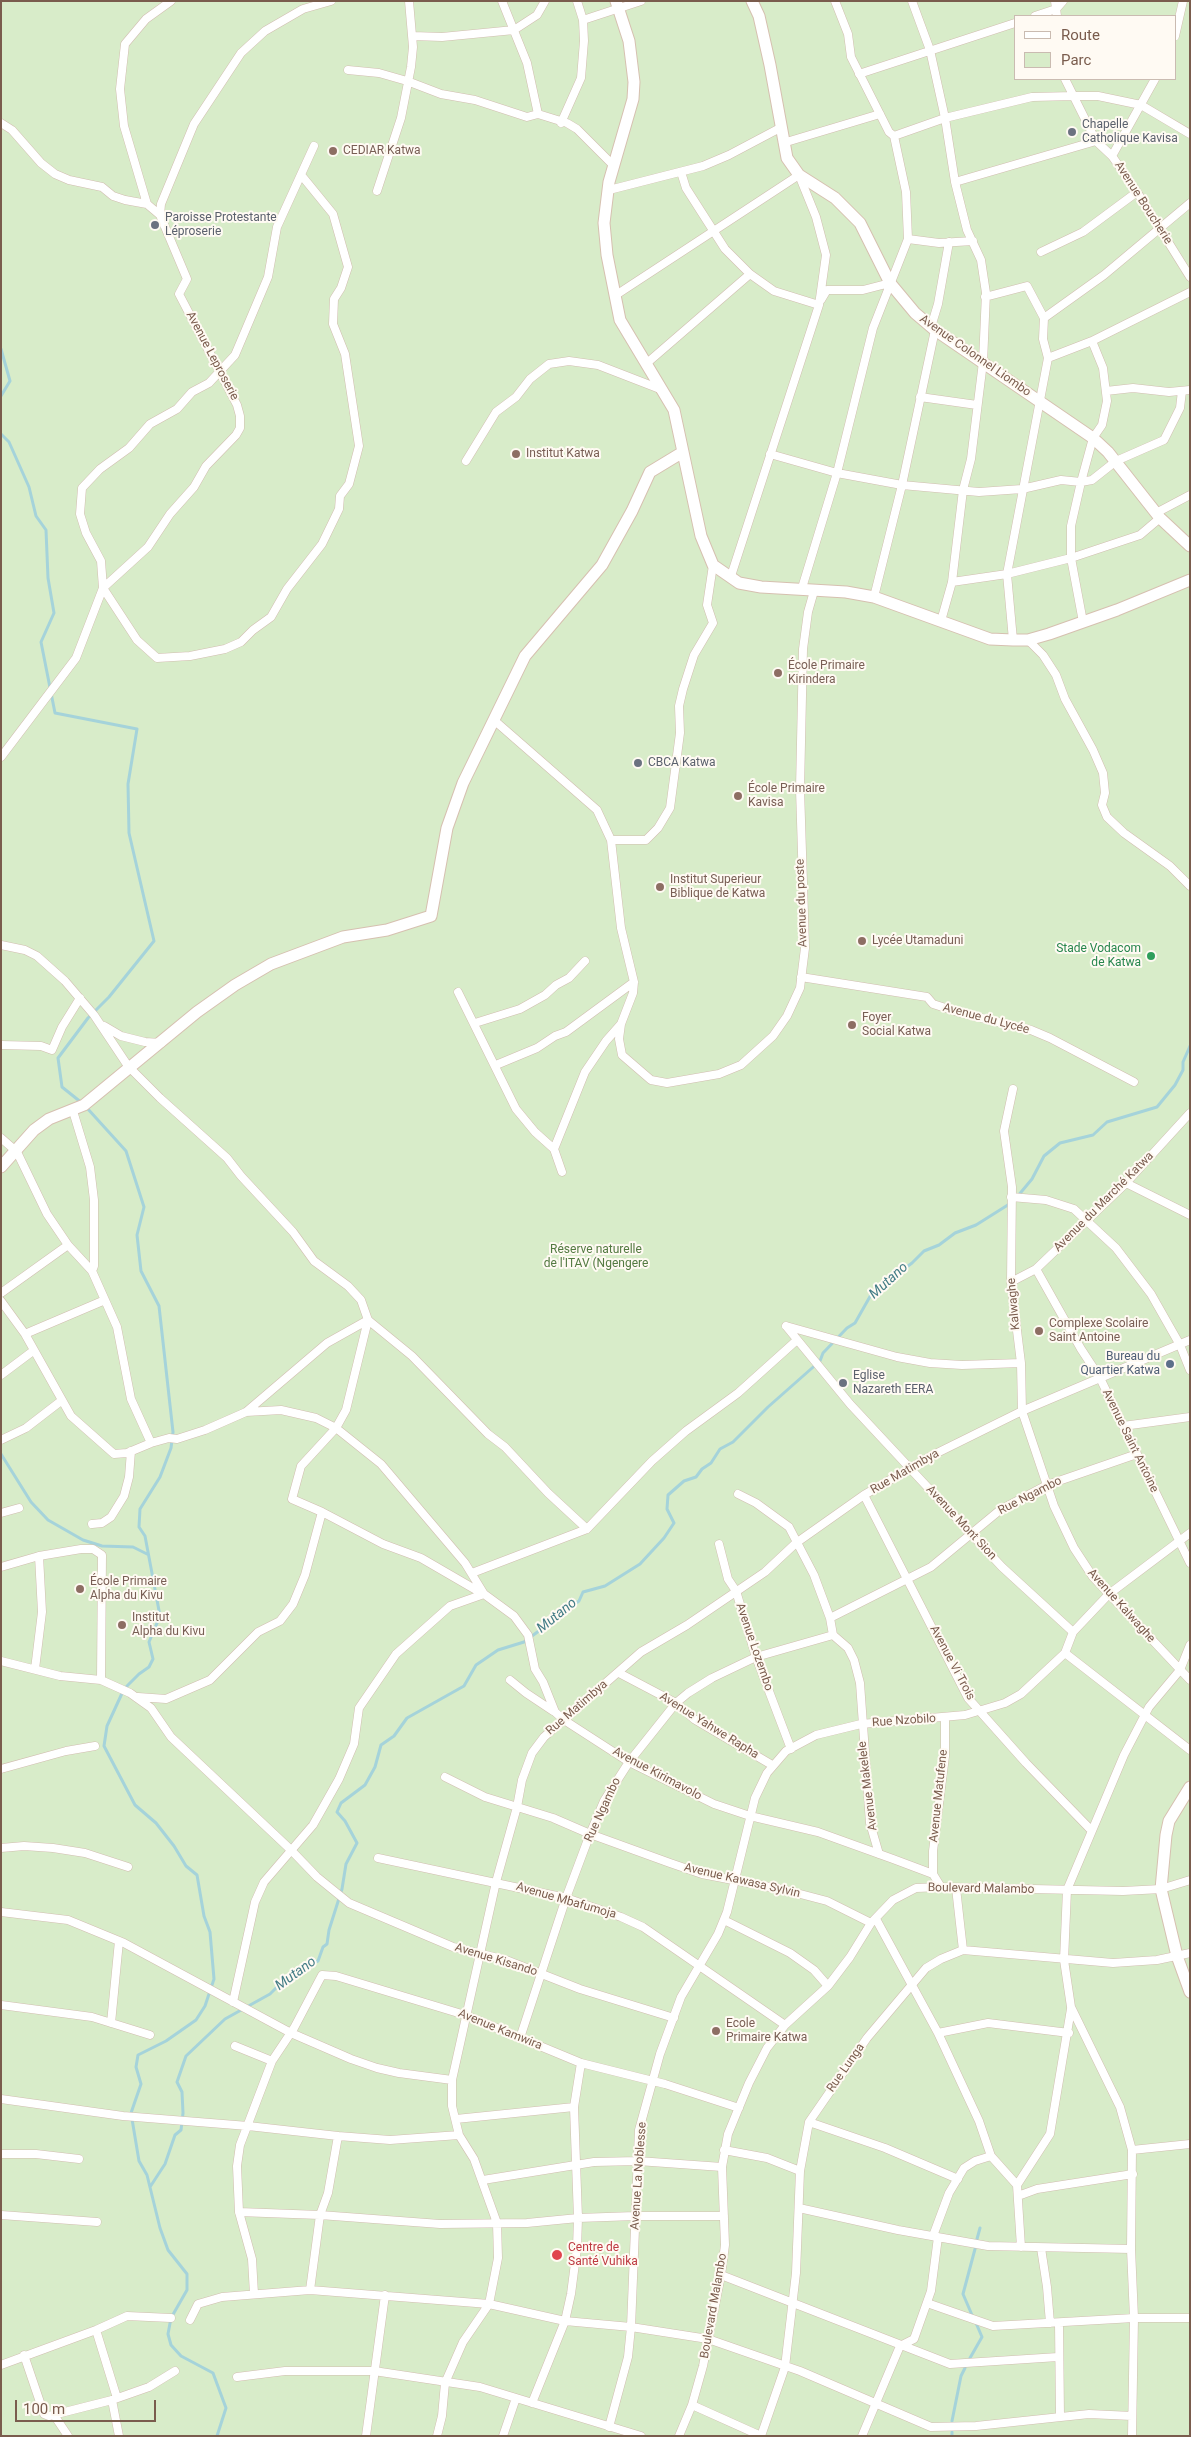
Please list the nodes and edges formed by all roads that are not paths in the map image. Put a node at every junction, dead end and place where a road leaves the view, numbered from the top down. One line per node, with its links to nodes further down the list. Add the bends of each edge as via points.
1 (171, 1): 50 (street, via 146,19 125,44 120,89 124,126)
2 (332, 1): 51 (street, via 303,9 265,31 242,52 194,124 161,204)
3 (409, 1): 20 (street)
4 (502, 1): 18 (street)
5 (545, 1): 18 (street, via 538,14)
6 (577, 1): 16 (street)
7 (641, 1): 13 (street)
8 (752, 1): 34 (street, Avenue Colonnel Liombo, via 759,16 770,65)
9 (835, 1): 23 (street)
10 (912, 1): 21 (street)
11 (1063, 1): 14 (street)
12 (1183, 1): 19 (street)
13 (617, 6): 16 (street); 41 (street, via 630,42 634,82 629,116)
14 (1056, 9): 15 (street)
15 (1037, 15)
16 (583, 20): 33 (street, via 581,78)
17 (1014, 23): 21 (street)
18 (514, 30): 20 (street, via 442,37); 29 (street, via 527,64)
19 (1176, 32)
20 (413, 36): 26 (street)
21 (930, 50): 23 (street); 31 (street)
22 (348, 70): 26 (street, via 379,73)
23 (859, 74): 30 (street)
24 (1066, 80): 27 (street, Avenue Boucherie)
25 (1154, 80): 28 (street)
26 (407, 81): 29 (street, via 441,94 475,100 527,117); 47 (street, via 401,118)
27 (1074, 96): 28 (street, via 1098,96); 31 (street, via 1032,97); 37 (street, Avenue Boucherie)
28 (1142, 105): 35 (street); 40 (street)
29 (538, 114): 33 (street)
30 (880, 114): 36 (street); 38 (street)
31 (945, 118): 36 (street); 45 (street)
32 (1, 123): 50 (street, via 55,174 102,187 125,200)
33 (561, 123): 41 (street, via 577,129)
34 (780, 128): 38 (street, Avenue Colonnel Liombo); 42 (street, via 729,155)
35 (1190, 134)
36 (894, 136): 54 (street, via 906,192)
37 (1096, 142): 40 (street, Avenue Boucherie); 45 (street)
38 (783, 143): 43 (street, Avenue Colonnel Liombo, via 787,158)
39 (314, 146): 44 (street)
40 (1112, 156): 48 (street, Avenue Boucherie)
41 (613, 165): 46 (street)
42 (681, 172): 46 (street); 53 (street, via 686,188)
43 (799, 175): 53 (street); 60 (street, Avenue Colonnel Liombo, via 835,198 860,223); 64 (street, via 816,217 826,256)
44 (302, 176): 71 (street, via 277,227 265,286 235,356); 97 (street, via 333,214 348,267 334,299 333,324 345,354 359,446 349,484 340,496 339,509 322,544 287,589 271,617 241,642 225,649 157,658 138,640)
45 (955, 182): 55 (street, via 967,230)
46 (609, 190): 62 (street, via 604,223)
47 (377, 191)
48 (1137, 192): 52 (street, Avenue Boucherie); 57 (street, via 1083,232)
49 (1190, 203): 52 (street)
50 (147, 204): 51 (street, Avenue Leproserie)
51 (160, 215): 71 (street, Avenue Leproserie, via 187,279 179,294)
52 (1160, 228): 59 (street, Avenue Boucherie); 65 (street, via 1104,275)
53 (713, 230): 58 (street, via 724,248); 62 (street)
54 (908, 239): 56 (street); 60 (street, Avenue du poste)
55 (973, 241): 56 (street); 63 (street, via 983,267)
56 (949, 242): 66 (street)
57 (1040, 252)
58 (750, 274): 64 (street, via 774,291); 70 (street)
59 (1190, 277)
60 (890, 282): 64 (street, via 863,290 827,290); 66 (street, Avenue Colonnel Liombo, via 915,313); 83 (street, Avenue du poste, via 873,328)
61 (1190, 292): 67 (street)
62 (616, 295): 70 (street, via 620,320)
63 (985, 297): 65 (street, via 1027,286); 69 (street)
64 (818, 305): 80 (street)
65 (1044, 318): 68 (street, via 1043,340)
66 (933, 328): 69 (street, Avenue Colonnel Liombo); 75 (street)
67 (1092, 341): 68 (street); 74 (street, via 1103,368)
68 (1048, 358): 76 (street)
69 (983, 362): 76 (street, Avenue Colonnel Liombo); 77 (street)
70 (647, 363): 72 (street)
71 (220, 370): 97 (street, Avenue Leproserie, via 237,405 240,428 206,466 148,547); 97 (street, via 209,383 192,392 177,410 150,424 129,448 100,468 82,488 80,514 101,561)
72 (660, 389): 79 (street, via 674,410); 81 (street, via 598,365 569,361 549,364 496,412)
73 (1186, 390): 74 (street, via 1169,392 1133,388); 82 (street, via 1164,440)
74 (1106, 391): 78 (street, via 1102,425)
75 (920, 397): 77 (street); 85 (street)
76 (1040, 402): 78 (street, Avenue Colonnel Liombo); 86 (street)
77 (977, 405): 87 (street, via 971,459)
78 (1093, 438): 82 (street, Avenue Colonnel Liombo); 84 (street)
79 (683, 452): 92 (street, via 701,536); 104 (street, via 650,472 602,565 525,656)
80 (770, 454): 83 (street); 94 (street)
81 (466, 461)
82 (1116, 461): 84 (street, via 1092,480); 89 (street, Avenue Colonnel Liombo)
83 (837, 473): 85 (street); 98 (street, Avenue du poste)
84 (1081, 482): 86 (street, via 1061,480); 91 (street, via 1071,526)
85 (902, 486): 87 (street); 99 (street)
86 (1022, 489): 87 (street); 93 (street)
87 (963, 490): 96 (street)
88 (1190, 495): 89 (street)
89 (1158, 516): 90 (street, Avenue Colonnel Liombo); 91 (street, via 1140,535)
90 (1190, 546)
91 (1071, 558): 93 (street); 101 (street)
92 (712, 565): 94 (street); 106 (street, via 708,605 713,623 694,655 681,698 670,808 646,840)
93 (1008, 574): 96 (street); 102 (street)
94 (731, 576): 98 (street, via 740,583 761,587)
95 (1190, 580): 101 (street)
96 (952, 582): 100 (street)
97 (103, 588): 105 (street, Avenue Leproserie, via 76,658)
98 (808, 590): 99 (street); 110 (street, Avenue du poste, via 803,649 800,798 805,948)
99 (874, 597): 100 (street)
100 (941, 621): 102 (street, via 990,639)
101 (1083, 622): 103 (street)
102 (1013, 640): 103 (street)
103 (1028, 640): 107 (street, via 1056,676 1093,750 1103,773 1105,793 1102,806 1107,818 1170,866)
104 (495, 720): 106 (street, Avenue du poste, via 597,810); 117 (street, via 463,783 447,828 431,916 386,930 344,937 271,964 197,1012)
105 (1, 757)
106 (611, 840): 111 (street, Avenue du poste, via 621,928)
107 (1190, 886)
108 (1, 944): 113 (street, via 37,956)
109 (585, 961): 114 (street, via 569,978 520,1009)
110 (801, 977): 115 (street, Avenue du poste, via 800,988 787,1016 773,1036 741,1065 718,1074 667,1083 651,1080 622,1055); 121 (street, Avenue du Lycée, via 927,997 933,1004 961,1013 1031,1030)
111 (634, 982): 115 (street, Avenue du poste); 119 (street, via 566,1032)
112 (458, 992): 114 (street)
113 (82, 1001): 116 (street); 118 (street, via 62,1027 52,1050 41,1046)
114 (475, 1023): 119 (street)
115 (621, 1024): 126 (street, via 585,1072)
116 (101, 1025): 117 (street, via 121,1036); 120 (street)
117 (161, 1043): 120 (street)
118 (1, 1046)
119 (496, 1065): 126 (street, via 516,1109)
120 (128, 1066): 123 (street); 141 (street, via 227,1158 293,1232 314,1261 348,1286 361,1300)
121 (1134, 1082)
122 (1013, 1089): 131 (street, Kalwaghe, via 1004,1131)
123 (76, 1109): 127 (street, via 49,1119 34,1130); 136 (street, via 94,1200)
124 (1190, 1113): 130 (street, Avenue du Marché Katwa)
125 (1, 1138): 127 (street)
126 (554, 1148): 129 (street)
127 (16, 1152): 128 (street); 134 (street, via 46,1214)
128 (1, 1167)
129 (562, 1172)
130 (1126, 1184): 132 (street); 133 (street, Avenue du Marché Katwa)
131 (1011, 1197): 133 (street, via 1046,1200 1074,1209); 137 (street, Kalwaghe)
132 (1190, 1215)
133 (1086, 1222): 135 (street, Avenue du Marché Katwa); 145 (street, via 1116,1248 1151,1294)
134 (68, 1245): 136 (street); 138 (street)
135 (1036, 1269): 137 (street, Avenue du Marché Katwa); 150 (street, Avenue Saint Antoine)
136 (92, 1271): 139 (street)
137 (1011, 1282): 147 (street, Kalwaghe)
138 (1, 1293)
139 (105, 1300): 142 (street); 158 (street, via 117,1327 131,1399)
140 (1, 1301): 142 (street)
141 (368, 1320): 153 (street, via 328,1343); 156 (street, via 346,1410); 169 (street, via 412,1356)
142 (25, 1334): 146 (street)
143 (797, 1340): 147 (street, Avenue Mont Sion, via 786,1326 930,1363); 161 (street, Avenue Mont Sion, via 850,1404); 169 (street, via 738,1393 652,1461)
144 (1190, 1340): 145 (street, Rue Matimbya)
145 (1180, 1344): 148 (street); 150 (street, Rue Matimbya)
146 (34, 1351): 149 (street); 151 (street)
147 (1020, 1362): 152 (street, Kalwaghe)
148 (1190, 1370)
149 (1, 1375)
150 (1100, 1378): 152 (street, Rue Matimbya); 155 (street, Avenue Saint Antoine)
151 (61, 1401): 157 (street, via 26,1428); 159 (street, via 71,1416 108,1450 114,1454)
152 (1022, 1411): 161 (street, Rue Matimbya); 162 (street, Avenue Kalwaghe)
153 (246, 1412): 156 (street, Avenue Kirimavolo, via 281,1410 316,1418); 158 (street, via 205,1430)
154 (1190, 1417): 155 (street)
155 (1123, 1426): 160 (street, Avenue Saint Antoine)
156 (336, 1428): 166 (street, via 301,1466 293,1492 292,1499); 178 (street, Avenue Kirimavolo, via 381,1464)
157 (1, 1440)
158 (151, 1443): 159 (street)
159 (131, 1451): 168 (street, via 124,1496 111,1517 102,1523)
160 (1137, 1454): 162 (street, Rue Ngambo); 172 (street, Avenue Saint Antoine)
161 (910, 1468): 164 (street, Rue Matimbya); 171 (street, Avenue Mont Sion)
162 (1047, 1485): 171 (street, Rue Ngambo, via 1000,1510); 182 (street, Avenue Kalwaghe, via 1074,1548)
163 (738, 1494): 173 (street, via 789,1528)
164 (864, 1495): 173 (street, Rue Matimbya); 179 (street, Avenue Vi Trois)
165 (19, 1508): 167 (street)
166 (322, 1512): 181 (street, via 383,1544 421,1558); 196 (street, via 305,1576 293,1604 280,1622 258,1632 210,1680 166,1699)
167 (1, 1513)
168 (92, 1524)
169 (586, 1529): 178 (street)
170 (1190, 1532): 172 (street, Rue Nzobilo)
171 (971, 1534): 179 (street, Rue Ngambo, via 931,1567); 184 (street, Avenue Mont Sion)
172 (1178, 1540): 176 (street, Avenue Saint Antoine); 182 (street, Rue Nzobilo)
173 (796, 1543): 180 (street, Rue Matimbya, via 764,1572); 183 (street, via 814,1575)
174 (719, 1544): 180 (street, Avenue Lozembo, via 728,1579)
175 (39, 1556): 177 (street); 190 (street, via 42,1612); 193 (street, via 93,1548 102,1555)
176 (1190, 1563)
177 (1, 1567)
178 (472, 1573): 181 (street, Avenue Kirimavolo)
179 (908, 1580): 183 (street, Rue Ngambo); 198 (street, Avenue Vi Trois, via 968,1698)
180 (736, 1591): 188 (street, Avenue Lozembo); 192 (street, Rue Matimbya, via 641,1652)
181 (484, 1594): 199 (street, Avenue Kirimavolo, via 514,1616 528,1635 535,1669); 217 (street, via 450,1606 396,1654 360,1708 354,1744 339,1779 313,1825)
182 (1109, 1594): 184 (street, Rue Nzobilo); 191 (street, Avenue Kalwaghe)
183 (830, 1618): 185 (street)
184 (1073, 1632): 187 (street, Rue Nzobilo)
185 (833, 1635): 188 (street, Rue Ngambo); 203 (street, Avenue Makelele, via 848,1648 854,1660 860,1683)
186 (1190, 1645): 191 (street)
187 (1065, 1653): 198 (street, Rue Nzobilo, via 1021,1694); 200 (street)
188 (756, 1657): 197 (street, Rue Ngambo, via 712,1678); 205 (street, Avenue Lozembo)
189 (1, 1661): 190 (street)
190 (35, 1670): 193 (street)
191 (1180, 1670): 195 (street, Avenue Kalwaghe); 200 (street)
192 (619, 1673): 197 (street, Avenue Yahwe Rapha); 202 (street, Rue Matimbya)
193 (100, 1680): 196 (street)
194 (510, 1680): 199 (street)
195 (1190, 1680)
196 (133, 1695): 217 (street, via 151,1708 171,1737)
197 (676, 1703): 207 (street, Rue Ngambo); 208 (street, Avenue Yahwe Rapha, via 694,1718)
198 (978, 1711): 201 (street, Rue Nzobilo); 214 (street, Avenue Vi Trois)
199 (555, 1712): 202 (street, Avenue Kirimavolo)
200 (1144, 1717): 206 (street); 214 (street)
201 (945, 1718): 203 (street, Rue Nzobilo); 221 (street, Avenue Matufene, via 945,1756)
202 (564, 1720): 207 (street, Avenue Kirimavolo); 212 (street, Rue Matimbya, via 544,1737 532,1753)
203 (861, 1724): 205 (street, Rue Nzobilo, via 816,1735); 218 (street, Avenue Makelele, via 870,1823)
204 (95, 1746): 209 (street)
205 (791, 1749): 208 (street, Rue Nzobilo)
206 (1190, 1750)
207 (628, 1762): 213 (street, Avenue Kirimavolo, via 714,1804); 215 (street, Rue Ngambo, via 604,1801)
208 (772, 1765): 213 (street, Rue Nzobilo, via 755,1798)
209 (1, 1768)
210 (445, 1777): 212 (street, Avenue Kawasa Sylvin, via 485,1797)
211 (1190, 1788): 228 (street, via 1169,1821)
212 (516, 1807): 215 (street, Avenue Kawasa Sylvin); 224 (street, Rue Matimbya)
213 (750, 1816): 218 (street, Avenue Kirimavolo, via 818,1832); 222 (street, Rue Nzobilo)
214 (1091, 1830): 227 (street)
215 (590, 1834): 222 (street, Avenue Kawasa Sylvin, via 702,1874); 229 (street, Rue Ngambo)
216 (1, 1848): 220 (street, via 53,1848)
217 (291, 1850): 236 (street, Avenue Kisando, via 349,1903 453,1947); 244 (street, via 264,1882 255,1902)
218 (879, 1854): 221 (street, Avenue Kirimavolo)
219 (378, 1858): 224 (street, Avenue Mbafumoja)
220 (128, 1867)
221 (933, 1874): 225 (street)
222 (735, 1879): 231 (street, Rue Nzobilo); 232 (street, Avenue Kawasa Sylvin, via 827,1901)
223 (1190, 1880): 228 (street, Boulevard Malambo)
224 (496, 1882): 229 (street, Avenue Mbafumoja); 236 (street, Rue Matimbya)
225 (941, 1887): 226 (street, Boulevard Malambo); 232 (street, Boulevard Malambo, via 905,1892)
226 (956, 1888): 227 (street, Boulevard Malambo); 234 (street)
227 (1067, 1890): 228 (street, Boulevard Malambo); 238 (street)
228 (1162, 1890): 237 (street)
229 (566, 1898): 239 (street, Avenue Mbafumoja, via 643,1927); 240 (street, Rue Ngambo)
230 (1, 1912): 233 (street, via 68,1920)
231 (724, 1920): 239 (street, Rue Nzobilo); 242 (street, via 790,1953 814,1970)
232 (874, 1921): 241 (street); 242 (street, Boulevard Malambo)
233 (119, 1941): 244 (street); 249 (street)
234 (964, 1950): 238 (street, Rue Lunga); 241 (street, Rue Lunga, via 926,1968)
235 (1190, 1952): 237 (street, Rue Lunga)
236 (481, 1953): 240 (street, Avenue Kisando); 247 (street, Rue Matimbya)
237 (1177, 1956): 238 (street, Rue Lunga, via 1113,1963); 243 (street)
238 (1064, 1960): 246 (street)
239 (699, 1964): 248 (street, Avenue La Noblesse); 250 (street, Avenue Mbafumoja)
240 (542, 1974): 248 (street, Avenue Kisando); 255 (street, Rue Ngambo)
241 (914, 1985): 252 (street); 265 (street, Rue Lunga, via 867,2038)
242 (828, 1986): 250 (street, Boulevard Malambo)
243 (1190, 1992)
244 (233, 2002): 251 (street)
245 (1, 2005): 249 (street, via 92,2017)
246 (1071, 2007): 253 (street); 271 (street, via 1120,2107)
247 (465, 2014): 251 (street, Avenue Kamwira, via 336,1976 322,1975); 255 (street, Avenue Kamwira); 259 (street, Rue Matimbya)
248 (674, 2018): 260 (street, Avenue La Noblesse)
249 (111, 2023): 254 (street)
250 (785, 2024): 263 (street, Boulevard Malambo, via 767,2048)
251 (291, 2033): 257 (street); 259 (street, via 377,2068)
252 (938, 2033): 253 (street, via 988,2023); 273 (street, via 979,2121)
253 (1068, 2033): 282 (street, via 1050,2134)
254 (150, 2035)
255 (520, 2038): 258 (street, Avenue Kamwira)
256 (236, 2046): 257 (street)
257 (272, 2061): 266 (street)
258 (581, 2063): 260 (street, Avenue Kamwira); 262 (street)
259 (452, 2080): 264 (street, Rue Matimbya, via 452,2106)
260 (652, 2082): 263 (street, Avenue Kamwira); 275 (street, Avenue La Noblesse, via 639,2130)
261 (1, 2099): 266 (street, via 148,2119)
262 (574, 2106): 264 (street); 276 (street)
263 (739, 2108): 270 (street, Boulevard Malambo)
264 (456, 2119): 267 (street, Rue Matimbya)
265 (809, 2122): 278 (street, Rue Lunga); 280 (street)
266 (248, 2126): 268 (street); 285 (street, via 242,2134 237,2166)
267 (459, 2135): 268 (street, via 390,2140); 281 (street, Rue Matimbya)
268 (338, 2136): 286 (street, via 328,2193)
269 (1190, 2144): 271 (street)
270 (724, 2150): 277 (street, Boulevard Malambo); 278 (street, via 767,2158)
271 (1132, 2150): 279 (street)
272 (1, 2154): 274 (street)
273 (991, 2156): 280 (street, via 964,2168); 282 (street)
274 (79, 2159)
275 (638, 2161): 276 (street); 277 (street); 288 (street, Avenue La Noblesse)
276 (574, 2165): 281 (street); 290 (street)
277 (722, 2167): 289 (street, Boulevard Malambo)
278 (800, 2170): 284 (street, Rue Lunga)
279 (1133, 2174): 283 (street, via 1037,2189); 296 (street)
280 (958, 2178): 293 (street, via 949,2193)
281 (483, 2180): 292 (street, Rue Matimbya)
282 (1017, 2184): 283 (street)
283 (1018, 2196): 294 (street)
284 (799, 2208): 293 (street); 301 (street, Rue Lunga, via 797,2265)
285 (239, 2212): 286 (street); 299 (street, via 252,2259)
286 (320, 2215): 292 (street, via 431,2224); 298 (street)
287 (1, 2216): 291 (street)
288 (635, 2216): 289 (street); 290 (street); 311 (street, Avenue La Noblesse)
289 (724, 2216): 297 (street, Boulevard Malambo)
290 (578, 2218): 292 (street); 308 (street, via 577,2248)
291 (98, 2222)
292 (497, 2224): 303 (street, Rue Matimbya, via 498,2258)
293 (935, 2237): 294 (street, via 988,2246); 302 (street)
294 (1021, 2247): 295 (street)
295 (1041, 2248): 296 (street); 309 (street)
296 (1131, 2249): 305 (street)
297 (721, 2275): 301 (street); 313 (street, Boulevard Malambo)
298 (310, 2290): 299 (street); 300 (street)
299 (254, 2294): 307 (street, via 222,2297 198,2304)
300 (385, 2295): 303 (street); 320 (street)
301 (791, 2301): 314 (street); 318 (street, Rue Lunga)
302 (927, 2303): 309 (street, via 993,2326); 314 (street, via 914,2339)
303 (489, 2304): 308 (street); 322 (street, Rue Matimbya, via 463,2342)
304 (171, 2318): 312 (street, via 127,2316)
305 (1134, 2318): 306 (street); 310 (street); 329 (street)
306 (1190, 2318)
307 (190, 2320)
308 (565, 2321): 311 (street); 325 (street)
309 (1050, 2323): 310 (street)
310 (1059, 2323): 316 (street)
311 (631, 2327): 313 (street); 331 (street, Avenue La Noblesse, via 628,2357)
312 (96, 2330): 315 (street); 324 (street)
313 (708, 2340): 318 (street); 327 (street, Boulevard Malambo)
314 (900, 2346): 316 (street, via 950,2364); 326 (street)
315 (24, 2355): 317 (street); 328 (street, via 44,2414)
316 (1058, 2357): 330 (street)
317 (1, 2364)
318 (784, 2367): 326 (street); 339 (street, Rue Lunga)
319 (175, 2371): 324 (street, via 149,2388)
320 (374, 2371): 321 (street, via 285,2371); 322 (street); 334 (street)
321 (237, 2377)
322 (445, 2383): 323 (street, via 480,2387); 335 (street, Rue Matimbya)
323 (516, 2398): 325 (street); 336 (street)
324 (114, 2399): 328 (street); 333 (street)
325 (532, 2403): 331 (street)
326 (877, 2403): 330 (street, via 925,2425 940,2428); 340 (street)
327 (692, 2405): 338 (street, Boulevard Malambo); 339 (street)
328 (54, 2415): 332 (street)
329 (1132, 2416): 330 (street, via 1089,2414); 341 (street)
330 (1060, 2417)
331 (609, 2427): 337 (street)
332 (68, 2436)
333 (119, 2436)
334 (366, 2436)
335 (437, 2436)
336 (503, 2436)
337 (641, 2436)
338 (679, 2436)
339 (761, 2436)
340 (862, 2436)
341 (1132, 2436)

